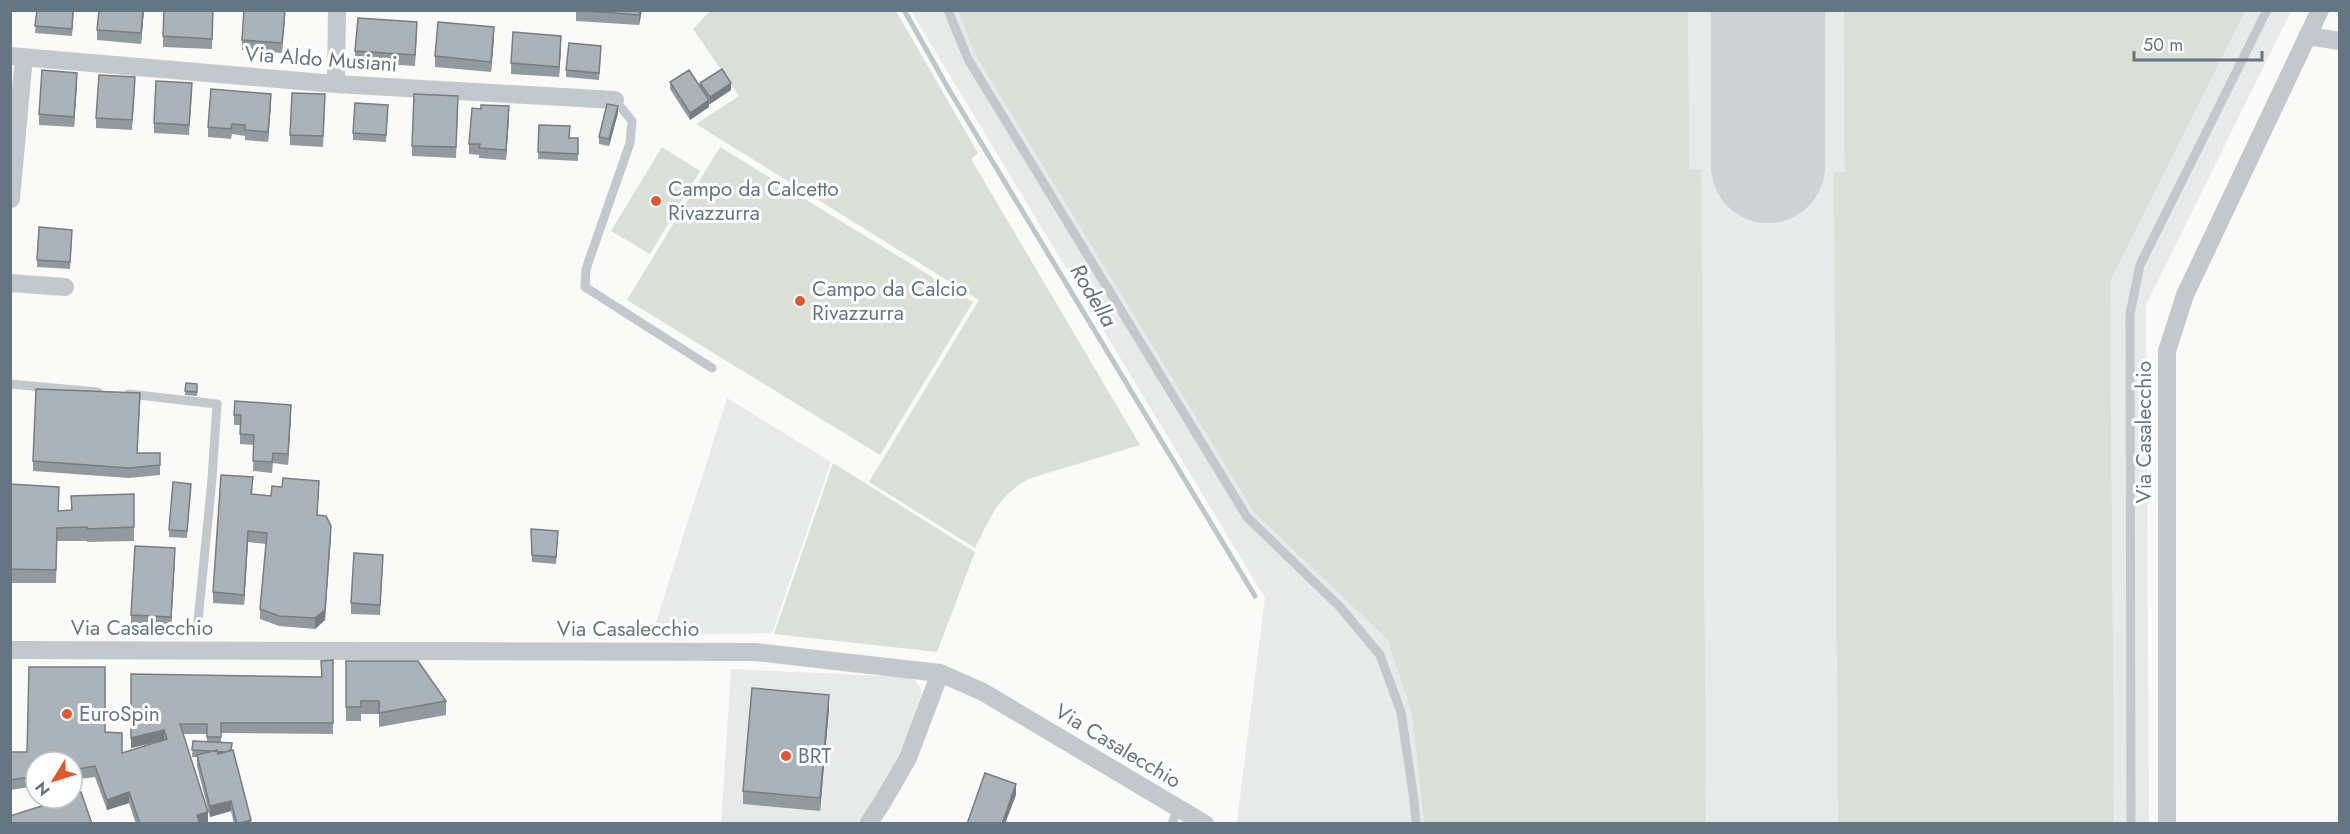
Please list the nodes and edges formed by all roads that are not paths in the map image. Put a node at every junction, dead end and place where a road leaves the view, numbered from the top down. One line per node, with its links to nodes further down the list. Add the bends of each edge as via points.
1 (336, 10): 8 (street)
2 (948, 10): 23 (lane, via 968,59 1247,518 1340,607 1380,655 1401,712)
3 (2267, 10): 24 (lane, via 2140,265 2130,314)
4 (2320, 10): 5 (street, Via Casalecchio)
5 (2307, 36): 6 (street); 25 (street, Via Casalecchio, via 2185,295 2167,351)
6 (2340, 41)
7 (17, 56): 8 (street, Via Aldo Musiani); 10 (street, Via Aldo Musiani)
8 (336, 84): 9 (street, Via Aldo Musiani)
9 (615, 100): 13 (lane, via 632,121 630,143 586,269 585,287)
10 (11, 199)
11 (10, 283): 12 (street)
12 (64, 287)
13 (712, 368)
14 (10, 384): 15 (lane)
15 (104, 392)
16 (116, 393): 17 (lane, via 217,404)
17 (198, 621)
18 (10, 650): 19 (street, Via Casalecchio, via 755,652)
19 (940, 673): 20 (street, Via Casalecchio, via 983,692); 21 (street, via 908,758)
20 (1175, 816): 22 (street, Via Casalecchio)
21 (868, 824)
22 (1204, 824)
23 (1416, 824)
24 (2131, 824)
25 (2167, 824)

